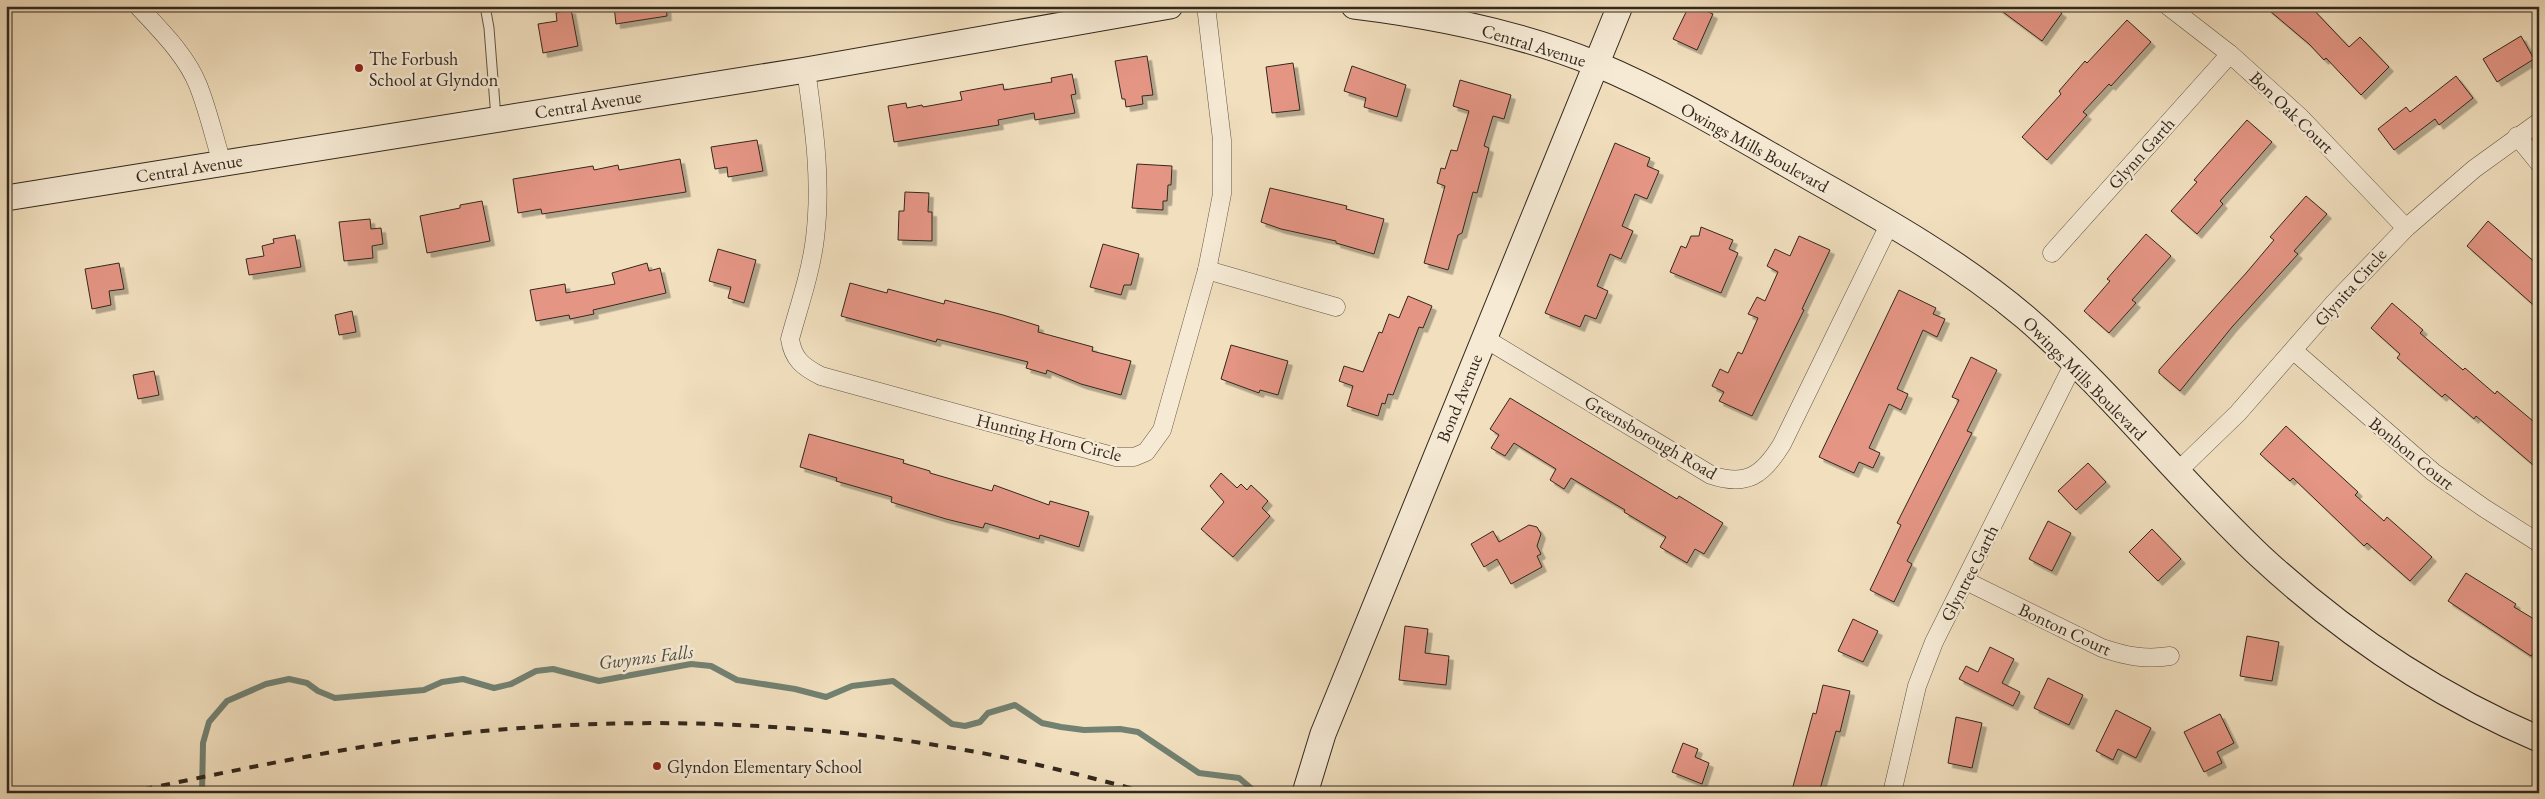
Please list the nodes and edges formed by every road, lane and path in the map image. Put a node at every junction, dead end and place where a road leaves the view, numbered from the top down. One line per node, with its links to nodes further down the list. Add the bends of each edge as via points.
1 (138, 6): 14 (street, via 185,61 198,84)
2 (485, 6): 11 (lane)
3 (1170, 6): 10 (main road, Central Avenue)
4 (1206, 6): 20 (street, Hunting Horn Circle, via 1222,140 1222,194)
5 (1354, 6): 9 (main road, Central Avenue, via 1466,25)
6 (1620, 6): 9 (main road, Bond Avenue)
7 (2168, 6): 8 (street, Bon Oak Court)
8 (2230, 54): 18 (street, Bon Oak Court, via 2300,117); 19 (street, Glynn Garth)
9 (1596, 64): 17 (main road, Owings Mills Boulevard, via 1687,109); 22 (main road, Bond Avenue)
10 (806, 70): 11 (main road, Central Avenue); 20 (street, Hunting Horn Circle, via 816,139 818,196 815,240 790,339 792,351 806,369 821,376 1106,455 1134,457 1146,452 1162,430)
11 (496, 118): 14 (main road, Central Avenue)
12 (2539, 122): 13 (street, Glynita Circle)
13 (2517, 136): 15 (street); 18 (street, Glynita Circle)
14 (222, 162): 16 (main road, Central Avenue)
15 (2539, 163)
16 (6, 198)
17 (1890, 223): 22 (street, Greensborough Road, via 1782,444 1760,473 1742,480 1726,480 1711,475); 24 (main road, Owings Mills Boulevard, via 1979,281 2026,318)
18 (2406, 228): 23 (street, Glynita Circle, via 2340,296)
19 (2052, 253)
20 (1207, 270): 21 (street)
21 (1336, 308)
22 (1484, 338): 30 (main road, Bond Avenue, via 1323,734)
23 (2294, 351): 25 (street, Glynita Circle, via 2238,413); 26 (street, Bonbon Court, via 2433,472)
24 (2074, 363): 25 (main road, Owings Mills Boulevard); 27 (street, Glyntree Garth)
25 (2178, 471): 29 (main road, Owings Mills Boulevard, via 2258,554 2356,636 2455,699)
26 (2539, 542)
27 (1966, 581): 28 (street, Bonton Court, via 2102,648 2149,659); 31 (street, Glyntree Garth, via 1934,642 1918,686)
28 (2170, 656)
29 (2539, 739)
30 (1305, 793)
31 (1892, 793)

